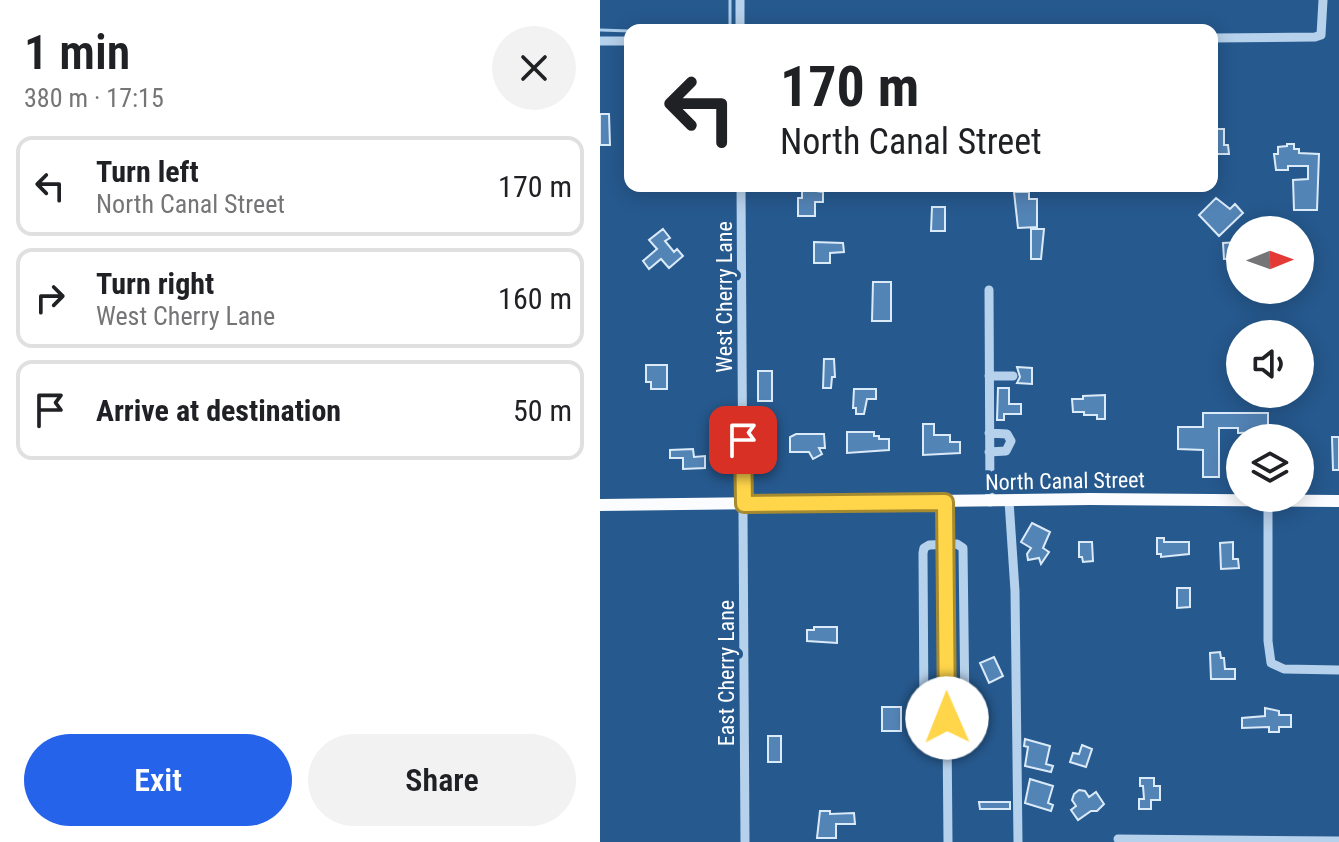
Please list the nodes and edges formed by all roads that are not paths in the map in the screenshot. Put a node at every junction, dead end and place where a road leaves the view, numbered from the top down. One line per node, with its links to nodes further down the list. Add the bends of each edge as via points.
1 (740, 0): 3 (street)
2 (1323, 0): 4 (street, via 1321,35)
3 (740, 24)
4 (1218, 38)
5 (600, 41): 6 (street)
6 (624, 41)
7 (741, 192): 19 (street, West Cherry Lane)
8 (989, 290): 9 (street)
9 (989, 376): 10 (street); 11 (street)
10 (1013, 376)
11 (989, 433): 12 (street); 12 (street, via 1007,434 1011,441 1006,451)
12 (989, 452): 18 (street)
13 (1226, 500): 14 (main road, North Canal Street)
14 (1009, 501): 18 (main road, North Canal Street); 29 (street)
15 (1314, 501): 16 (main road, North Canal Street)
16 (1339, 501)
17 (945, 502): 18 (main road, North Canal Street); 19 (main road, North Canal Street); 22 (street)
18 (990, 502)
19 (744, 504): 20 (main road, North Canal Street); 27 (street, East Cherry Lane)
20 (600, 505)
21 (1268, 512): 23 (street, via 1268,655 1284,669)
22 (945, 545): 24 (street); 24 (street, via 963,548 964,584 965,712 961,720); 24 (street, via 924,548 924,686 925,718)
23 (1339, 670)
24 (947, 721): 28 (street)
25 (1118, 839): 26 (street)
26 (1339, 841)
27 (745, 842)
28 (948, 842)
29 (1018, 842)

